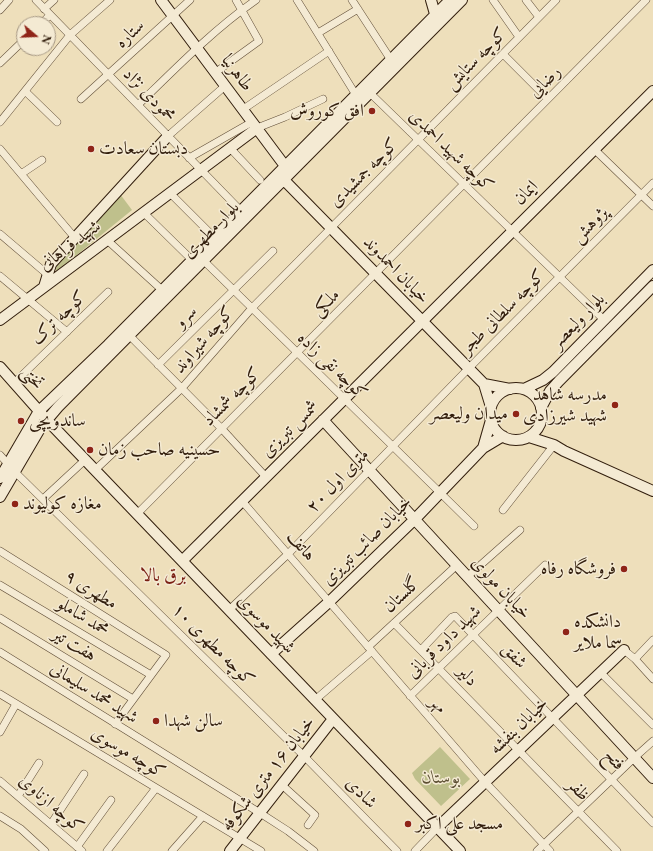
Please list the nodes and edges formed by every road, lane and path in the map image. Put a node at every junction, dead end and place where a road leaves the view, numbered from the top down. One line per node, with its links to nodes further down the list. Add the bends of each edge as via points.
1 (9, 0): 20 (street)
2 (36, 0): 18 (street, محمودی نژاد)
3 (54, 0): 18 (street)
4 (110, 0): 27 (street)
5 (161, 0): 24 (main road, طاهرنیا)
6 (190, 0): 24 (street, ستاره)
7 (236, 0): 21 (street)
8 (256, 0): 21 (street)
9 (297, 0): 26 (street)
10 (352, 0): 19 (street)
11 (431, 0): 22 (main road)
12 (450, 0): 22 (main road, بلوار مطهری)
13 (462, 0): 40 (main road, بلوار مطهری)
14 (493, 0): 28 (street)
15 (526, 0): 25 (street)
16 (555, 0): 25 (street, کوچه ستایش)
17 (646, 0): 44 (street, رضایی)
18 (44, 9): 23 (street, محمودی نژاد)
19 (358, 9): 26 (street); 33 (street)
20 (0, 10)
21 (242, 10): 30 (street); 35 (street, via 259,41)
22 (435, 14): 33 (main road, بلوار مطهری)
23 (50, 15): 27 (street, محمودی نژاد)
24 (172, 15): 30 (main road, طاهرنیا); 36 (street, ستاره)
25 (539, 16): 28 (street, کوچه ستایش)
26 (318, 33): 31 (street)
27 (70, 35): 36 (street, محمودی نژاد); 38 (street)
28 (519, 37): 32 (street, کوچه ستایش)
29 (16, 48): 34 (street)
30 (197, 48): 35 (main road, طاهرنیا); 45 (street)
31 (328, 51): 41 (street); 46 (street)
32 (503, 54): 44 (street); 51 (street, کوچه ستایش)
33 (391, 60): 41 (main road, بلوار مطهری)
34 (0, 63)
35 (216, 72): 37 (main road, طاهرنیا)
36 (109, 75): 42 (street, ستاره); 45 (street, محمودی نژاد)
37 (225, 86): 46 (main road, طاهرنیا); 50 (street)
38 (25, 91): 47 (street); 48 (street)
39 (653, 91): 53 (main road, ایمان)
40 (370, 93): 51 (street, کوچه شهید احمدی); 61 (main road, بلوار مطهری)
41 (356, 95): 57 (main road, بلوار مطهری)
42 (81, 99)
43 (322, 99): 49 (street, via 285,117)
44 (548, 99): 63 (street, رضایی)
45 (138, 105): 50 (street, محمودی نژاد)
46 (242, 110): 49 (main road, طاهرنیا)
47 (0, 122)
48 (57, 122)
49 (254, 125): 52 (main road, شهید فراهانی); 55 (street); 57 (main road, طاهرنیا)
50 (168, 136): 55 (street, محمودی نژاد); 73 (main road, شهید فراهانی)
51 (418, 140): 63 (street, کوچه شهید احمدی); 69 (street, کوچه جمشیدی)
52 (230, 148): 58 (main road, شهید فراهانی); 60 (street)
53 (594, 149): 65 (street); 70 (main road, ایمان)
54 (2, 154): 59 (street)
55 (189, 158): 58 (street, محمودی نژاد)
56 (42, 160): 59 (street)
57 (285, 166): 61 (main road); 67 (main road, بلوار مطهری)
58 (201, 170): 64 (main road, شهید فراهانی); 67 (street, محمودی نژاد)
59 (21, 174): 73 (street)
60 (260, 180)
61 (284, 180): 69 (main road, خیابان احمدوند); 77 (main road, بلوار مطهری)
62 (653, 182): 65 (street, پژوهش)
63 (464, 184): 70 (street, کوچه شهید احمدی); 80 (street, رضایی)
64 (170, 193): 68 (main road, شهید فراهانی); 72 (street)
65 (641, 194): 66 (street); 82 (street, پژوهش)
66 (653, 206)
67 (241, 211): 72 (main road, بلوار مطهری)
68 (144, 213): 74 (main road, شهید فراهانی); 76 (street)
69 (332, 228): 80 (main road, خیابان احمدوند); 89 (street, کوچه شیراوند)
70 (512, 231): 82 (street, کوچه شهید احمدی); 92 (main road, ایمان)
71 (0, 234): 79 (street)
72 (214, 237): 76 (main road, بلوار مطهری)
73 (75, 238): 79 (main road, شهید فراهانی, via 51,264)
74 (107, 240): 84 (main road, شهید فراهانی); 85 (street)
75 (273, 251): 86 (street, سرو)
76 (192, 260): 85 (main road, بلوار مطهری)
77 (204, 261): 86 (street, کوچه نقی زاده); 94 (main road, بلوار مطهری)
78 (653, 270): 90 (main road, بلوار ولیعصر)
79 (47, 274): 84 (main road, شهید فراهانی)
80 (376, 274): 92 (main road, خیابان احمدوند); 95 (street, ملکی)
81 (0, 276): 88 (street)
82 (560, 277): 90 (street, کوچه شهید احمدی); 98 (street, کوچه سلطانی طجر)
83 (653, 286): 106 (main road, بلوار ولیعصر, via 559,381)
84 (44, 287): 88 (main road)
85 (162, 290): 107 (main road, بلوار مطهری, via 108,346)
86 (234, 290): 89 (street, کوچه نقی زاده); 96 (street, سرو)
87 (108, 292): 93 (street, کوچه ترک)
88 (27, 299): 91 (main road); 93 (street)
89 (252, 308): 95 (street, کوچه نقی زاده); 101 (street, کوچه شیراوند)
90 (603, 319): 103 (main road, بلوار ولیعصر, via 553,372)
91 (0, 320)
92 (422, 320): 98 (main road, خیابان احمدوند); 104 (main road, شمس تبریزی)
93 (67, 332): 99 (street, کوچه ترک)
94 (129, 335): 96 (street); 108 (main road, بلوار مطهری)
95 (298, 353): 104 (street, کوچه نقی زاده); 112 (street, کوچه شمشاد)
96 (158, 365): 101 (street)
97 (0, 367): 99 (main road, تختی)
98 (468, 368): 100 (main road, خیابان احمدوند); 116 (street, کوچه سلطانی طجر)
99 (14, 383): 107 (main road, تختی)
100 (484, 384): 102 (main road); 105 (main road)
101 (182, 388): 112 (street); 121 (street, کوچه شیراوند)
102 (510, 389): 103 (main road); 105 (main road, via 498,395)
103 (524, 389): 106 (main road, via 535,396)
104 (344, 399): 109 (main road, شمس تبریزی); 116 (street, کوچه نقی زاده)
105 (491, 407): 110 (main road)
106 (541, 408): 111 (main road)
107 (39, 411): 108 (main road, تختی); 120 (main road, بلوار مطهری)
108 (47, 420): 119 (main road, شهید موسوی); 120 (main road, بلوار مطهری)
109 (323, 420): 122 (main road, خیابان مولوی); 123 (main road, شمس تبریزی)
110 (491, 420): 113 (main road, via 497,432); 117 (main road)
111 (538, 428): 114 (main road); 115 (main road)
112 (222, 429): 123 (street); 131 (street, کوچه شمشاد)
113 (503, 436): 114 (main road, via 516,440); 117 (main road)
114 (529, 437): 115 (main road)
115 (554, 445): 125 (main road); 130 (street)
116 (393, 446): 122 (street, ۲۰ متری اول); 126 (street, کوچه نقی زاده)
117 (483, 448): 126 (main road, خیابان صائب تبریزی)
118 (0, 455): 120 (street, کوچه مطهری ۱۰)
119 (85, 460): 121 (main road, شهید موسوی); 128 (street)
120 (11, 468): 124 (main road, بلوار مطهری); 127 (main road, بلوار مطهری); 128 (street, کوچه مطهری ۱۰)
121 (95, 470): 131 (main road, شهید موسوی)
122 (370, 470): 132 (main road, خیابان مولوی); 136 (street, ۲۰ متری اول)
123 (266, 477): 129 (main road, شمس تبریزی)
124 (0, 478)
125 (653, 491)
126 (440, 492): 132 (main road, خیابان صائب تبریزی); 133 (street, کوچه نقی زاده)
127 (0, 497)
128 (43, 499): 172 (street, کوچه مطهری ۱۰)
129 (242, 501): 136 (street, هاتف); 137 (main road, شمس تبریزی)
130 (503, 510)
131 (137, 514): 137 (main road, شهید موسوی)
132 (415, 519): 138 (main road, خیابان مولوی); 142 (main road, خیابان صائب تبریزی)
133 (474, 526)
134 (520, 530): 140 (street)
135 (0, 551): 157 (street, مطهری ۹, via 166,655)
136 (288, 554): 142 (street, هاتف); 143 (street, ۲۰ متری اول)
137 (182, 561): 143 (main road, شهید موسوی)
138 (457, 565): 140 (main road, خیابان مولوی); 146 (street, گلستان)
139 (545, 565): 144 (street, شهید داود قربانی)
140 (468, 577): 144 (main road, خیابان مولوی)
141 (0, 585): 157 (street, محمد شاملو)
142 (330, 602): 149 (street, هاتف); 153 (main road, خیابان صائب تبریزی)
143 (229, 610): 153 (main road, شهید موسوی)
144 (498, 610): 147 (street, شهید داود قربانی); 160 (main road, خیابان مولوی)
145 (0, 618): 162 (street, هفت تیر)
146 (394, 623): 149 (street, گلستان); 150 (street, دلیر)
147 (473, 634): 150 (street, شفق, via 455,616); 155 (street, شهید داود قربانی); 165 (street, شفق)
148 (653, 640): 154 (street)
149 (370, 649): 161 (street, مهر); 163 (street, گلستان)
150 (421, 650): 155 (street, دلیر)
151 (624, 650): 154 (street); 156 (main road, خیابان بنفشه)
152 (0, 652): 167 (street, شهید محمد سلیمانی)
153 (271, 654): 163 (main road, شهید موسوی)
154 (635, 659): 158 (street)
155 (438, 668): 161 (street, شهید داود قربانی); 171 (street, دلیر)
156 (600, 672): 160 (main road, خیابان بنفشه); 168 (street)
157 (151, 675): 162 (street)
158 (653, 678)
159 (0, 694): 164 (street, کوچه موسوی)
160 (576, 695): 165 (main road, خیابان بنفشه); 173 (main road, خیابان مولوی)
161 (410, 696): 179 (street, مهر)
162 (133, 699): 167 (street)
163 (315, 700): 166 (main road, شهید موسوی)
164 (16, 704): 169 (street); 181 (street, کوچه موسوی)
165 (552, 718): 171 (main road, خیابان بنفشه); 177 (street, فتح)
166 (333, 719): 172 (main road, خیابان ۱۶ متری شکوفه); 191 (main road, شهید موسوی)
167 (115, 724): 185 (street, شهید محمد سلیمانی)
168 (653, 725)
169 (0, 732)
170 (653, 741): 173 (street)
171 (519, 750): 179 (main road, خیابان بنفشه); 184 (street, ظفر)
172 (304, 756): 180 (main road, خیابان ۱۶ متری شکوفه); 201 (street, شادی)
173 (634, 758): 176 (main road, خیابان مولوی); 177 (street)
174 (39, 762): 182 (street)
175 (84, 774): 189 (street)
176 (653, 778)
177 (612, 780): 184 (street); 188 (street, فتح)
178 (0, 781): 182 (street, کوچه ازناوی)
179 (485, 782): 191 (main road, خیابان بنفشه); 193 (street, مهر)
180 (282, 784): 185 (main road, خیابان ۱۶ متری شکوفه); 190 (street, via 315,815)
181 (156, 788): 187 (street, کوچه موسوی); 196 (street)
182 (18, 796): 189 (street, کوچه ازناوی)
183 (111, 800): 194 (street)
184 (578, 812): 193 (street); 206 (street, ظفر)
185 (260, 813): 192 (main road, خیابان ۱۶ متری شکوفه); 200 (street, شهید محمد سلیمانی)
186 (0, 816): 195 (street, via 21,829)
187 (203, 816): 192 (street, کوچه موسوی); 197 (street)
188 (653, 823)
189 (51, 824): 194 (street, کوچه ازناوی)
190 (308, 825)
191 (438, 828): 202 (street); 203 (main road, شهید موسوی)
192 (240, 838): 198 (main road, خیابان ۱۶ متری شکوفه); 199 (street, کوچه موسوی)
193 (544, 844): 204 (street); 205 (street, مهر)
194 (79, 849)
195 (42, 850)
196 (107, 851)
197 (172, 851)
198 (230, 851)
199 (261, 851)
200 (314, 851)
201 (397, 851)
202 (415, 851)
203 (460, 851)
204 (537, 851)
205 (550, 851)
206 (617, 851)

